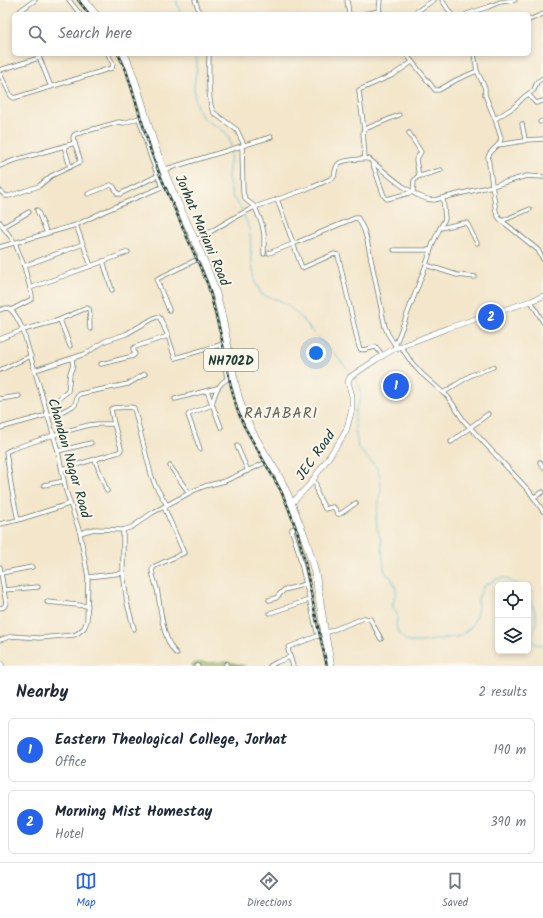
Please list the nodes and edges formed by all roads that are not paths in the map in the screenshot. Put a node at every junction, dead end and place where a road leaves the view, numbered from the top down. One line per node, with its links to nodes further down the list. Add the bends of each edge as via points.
1 (35, 0): 10 (street)
2 (69, 0): 11 (street)
3 (84, 0): 12 (highway)
4 (195, 0): 13 (street)
5 (347, 0): 14 (street)
6 (380, 0): 15 (street)
7 (434, 0): 16 (street)
8 (442, 0): 17 (street)
9 (515, 0): 18 (street, via 500,2)
10 (20, 12)
11 (78, 12)
12 (93, 12)
13 (199, 12)
14 (349, 12)
15 (380, 12)
16 (417, 12)
17 (450, 12)
18 (474, 12)
19 (543, 14): 20 (street)
20 (531, 19)
21 (39, 56): 28 (street); 32 (street)
22 (109, 56): 32 (street, via 112,68)
23 (125, 56): 36 (highway, Jorhat Mariani Road / NH702D, via 132,74)
24 (209, 56): 47 (street, via 212,110 237,130)
25 (408, 56): 27 (street)
26 (474, 56): 29 (street)
27 (412, 62): 29 (street, via 435,90); 39 (street, via 393,75 359,90)
28 (0, 70)
29 (477, 71): 37 (street)
30 (0, 74): 32 (street, via 12,98)
31 (543, 78): 33 (street)
32 (51, 87)
33 (528, 94): 34 (street, via 536,103); 37 (street, via 512,109)
34 (543, 101)
35 (399, 115): 39 (street)
36 (142, 117): 44 (street, via 124,124 119,122 76,134 73,136); 52 (highway, Jorhat Mariani Road / NH702D); 54 (street)
37 (495, 119): 45 (street, via 500,138)
38 (522, 124): 42 (street)
39 (364, 130): 48 (street)
40 (409, 133): 55 (street, via 421,152 416,160)
41 (271, 137): 47 (street)
42 (525, 140): 43 (street); 45 (street)
43 (543, 140)
44 (75, 142): 46 (street); 51 (street, via 80,161)
45 (498, 145): 58 (street, via 488,157)
46 (64, 146): 50 (street); 51 (street)
47 (241, 146): 52 (street); 64 (street, via 243,193 246,200)
48 (365, 158): 49 (street); 63 (street, via 341,162 336,166 332,178)
49 (372, 161): 60 (street); 60 (street, via 386,198)
50 (0, 166)
51 (70, 167): 59 (street, via 49,177 36,187 8,196)
52 (163, 170): 57 (highway, Jorhat Mariani Road / NH702D)
53 (441, 170): 55 (street)
54 (157, 176): 57 (street); 61 (street, via 120,194 111,186)
55 (419, 176): 60 (street, via 415,179)
56 (543, 177): 58 (street, via 527,176)
57 (166, 186): 70 (street); 74 (highway, Jorhat Mariani Road / NH702D)
58 (492, 186): 62 (street); 68 (street, via 496,212)
59 (0, 191)
60 (413, 192): 62 (street, via 430,200)
61 (88, 194)
62 (443, 198): 72 (street, via 445,220)
63 (277, 199): 64 (street); 78 (street)
64 (255, 207): 74 (street); 84 (street, via 264,230)
65 (37, 210): 73 (street)
66 (530, 210): 68 (street)
67 (29, 212): 71 (street)
68 (502, 221): 86 (street, via 538,250)
69 (0, 222): 71 (street)
70 (76, 225): 73 (street); 77 (street)
71 (3, 227): 75 (street)
72 (440, 228): 76 (street, via 467,222); 81 (street)
73 (47, 233): 75 (street)
74 (195, 241): 85 (highway, Jorhat Mariani Road / NH702D)
75 (15, 243): 79 (street); 89 (street)
76 (477, 243)
77 (83, 244): 89 (street); 90 (street)
78 (294, 244): 83 (street); 107 (street, via 358,218 367,240 385,327); 109 (street, via 302,268 334,254 338,255 359,347 362,350 376,347)
79 (0, 247)
80 (394, 250): 81 (street)
81 (430, 250): 88 (street)
82 (128, 252): 87 (street)
83 (270, 253)
84 (264, 254)
85 (202, 257): 98 (street, via 158,279); 105 (highway, Jorhat Mariani Road / NH702D, via 216,293)
86 (543, 258)
87 (103, 261): 90 (street); 93 (street)
88 (426, 265): 91 (street, via 461,276); 107 (street)
89 (24, 266): 92 (street)
90 (91, 266): 92 (street)
91 (475, 277)
92 (30, 288): 97 (street, via 32,299)
93 (112, 290)
94 (543, 296): 95 (street, JEC Road)
95 (531, 301): 100 (street); 107 (street, JEC Road)
96 (0, 310): 97 (street)
97 (11, 310): 102 (street, Chandan Nagar Road)
98 (170, 310)
99 (60, 320): 101 (street, via 88,308 91,316); 102 (street); 106 (street)
100 (543, 322)
101 (90, 329)
102 (23, 330): 104 (street); 108 (street, Chandan Nagar Road)
103 (168, 336): 105 (street, via 175,358); 110 (street, via 158,317); 111 (street, via 135,347 133,356)
104 (0, 340)
105 (224, 343): 116 (highway, Jorhat Mariani Road / NH702D)
106 (70, 346)
107 (397, 347): 109 (street, JEC Road); 119 (street)
108 (31, 356): 113 (street); 114 (street, Chandan Nagar Road)
109 (383, 356): 144 (street, JEC Road, via 350,377 348,382 352,407 346,431)
110 (72, 359): 114 (street); 124 (street, via 68,391 57,402)
111 (100, 364)
112 (493, 367): 119 (street, via 471,375)
113 (0, 370)
114 (35, 370): 126 (street, Chandan Nagar Road)
115 (145, 374): 124 (street, via 128,384 79,394 75,405)
116 (230, 377): 117 (street); 138 (highway, Jorhat Mariani Road / NH702D, via 243,411)
117 (217, 388): 118 (street); 123 (street)
118 (207, 391): 122 (street); 123 (street)
119 (443, 393): 129 (street)
120 (19, 396): 121 (street)
121 (0, 399)
122 (175, 399)
123 (212, 405): 128 (street); 135 (street, via 188,415)
124 (59, 413): 126 (street)
125 (488, 414): 129 (street)
126 (47, 415): 130 (street); 131 (street, Chandan Nagar Road)
127 (114, 424): 131 (street, via 93,424); 137 (street, via 120,452); 154 (street, via 111,413 113,408 134,408 151,474)
128 (221, 427)
129 (470, 427): 132 (street); 150 (street)
130 (0, 428)
131 (53, 435): 136 (street, Chandan Nagar Road); 156 (street, via 6,452)
132 (451, 442)
133 (91, 443): 136 (street)
134 (237, 446): 143 (street)
135 (200, 449)
136 (58, 451): 142 (street, Chandan Nagar Road)
137 (95, 460): 142 (street); 147 (street)
138 (269, 461): 143 (street, Chandan Nagar Road); 153 (highway, Jorhat Mariani Road / NH702D)
139 (540, 462): 141 (street)
140 (170, 466): 149 (street)
141 (543, 467)
142 (62, 469): 145 (street, Chandan Nagar Road)
143 (248, 471): 149 (street, Chandan Nagar Road)
144 (313, 479): 151 (street, via 325,509 333,507 340,514); 153 (street, JEC Road)
145 (64, 481): 146 (street); 152 (street, Chandan Nagar Road)
146 (44, 485)
147 (107, 491)
148 (543, 492): 150 (street)
149 (189, 493): 154 (street, Chandan Nagar Road)
150 (534, 496): 155 (street)
151 (356, 503)
152 (70, 504): 156 (street); 160 (street, Chandan Nagar Road)
153 (292, 504): 158 (highway, Jorhat Mariani Road / NH702D)
154 (165, 506): 159 (street, Chandan Nagar Road); 179 (street, via 184,552 155,566 152,570 164,628 171,647)
155 (543, 511)
156 (18, 520): 157 (street)
157 (0, 524)
158 (301, 526): 166 (street, via 292,531); 176 (highway, Jorhat Mariani Road / NH702D, via 313,567)
159 (123, 530): 160 (street, Chandan Nagar Road, via 94,529); 164 (street)
160 (80, 533): 165 (street)
161 (32, 566): 163 (street)
162 (0, 567): 163 (street)
163 (1, 573): 168 (street)
164 (123, 573): 165 (street); 175 (street)
165 (88, 577): 172 (street)
166 (306, 584): 169 (street, via 284,590 276,598); 170 (street)
167 (38, 587): 168 (street)
168 (4, 590): 173 (street, via 6,603)
169 (269, 600)
170 (310, 600): 174 (street); 176 (street)
171 (47, 602): 172 (street)
172 (88, 606): 178 (street, via 86,625 74,635 39,638 12,636)
173 (0, 608)
174 (270, 613)
175 (134, 629)
176 (321, 634): 177 (street, via 367,618 372,621); 180 (street, via 288,648); 185 (highway, Jorhat Mariani Road / NH702D)
177 (382, 639)
178 (0, 640)
179 (177, 654)
180 (290, 657): 183 (street); 184 (street)
181 (0, 664): 182 (street)
182 (2, 666)
183 (270, 666)
184 (293, 666)
185 (331, 666)

